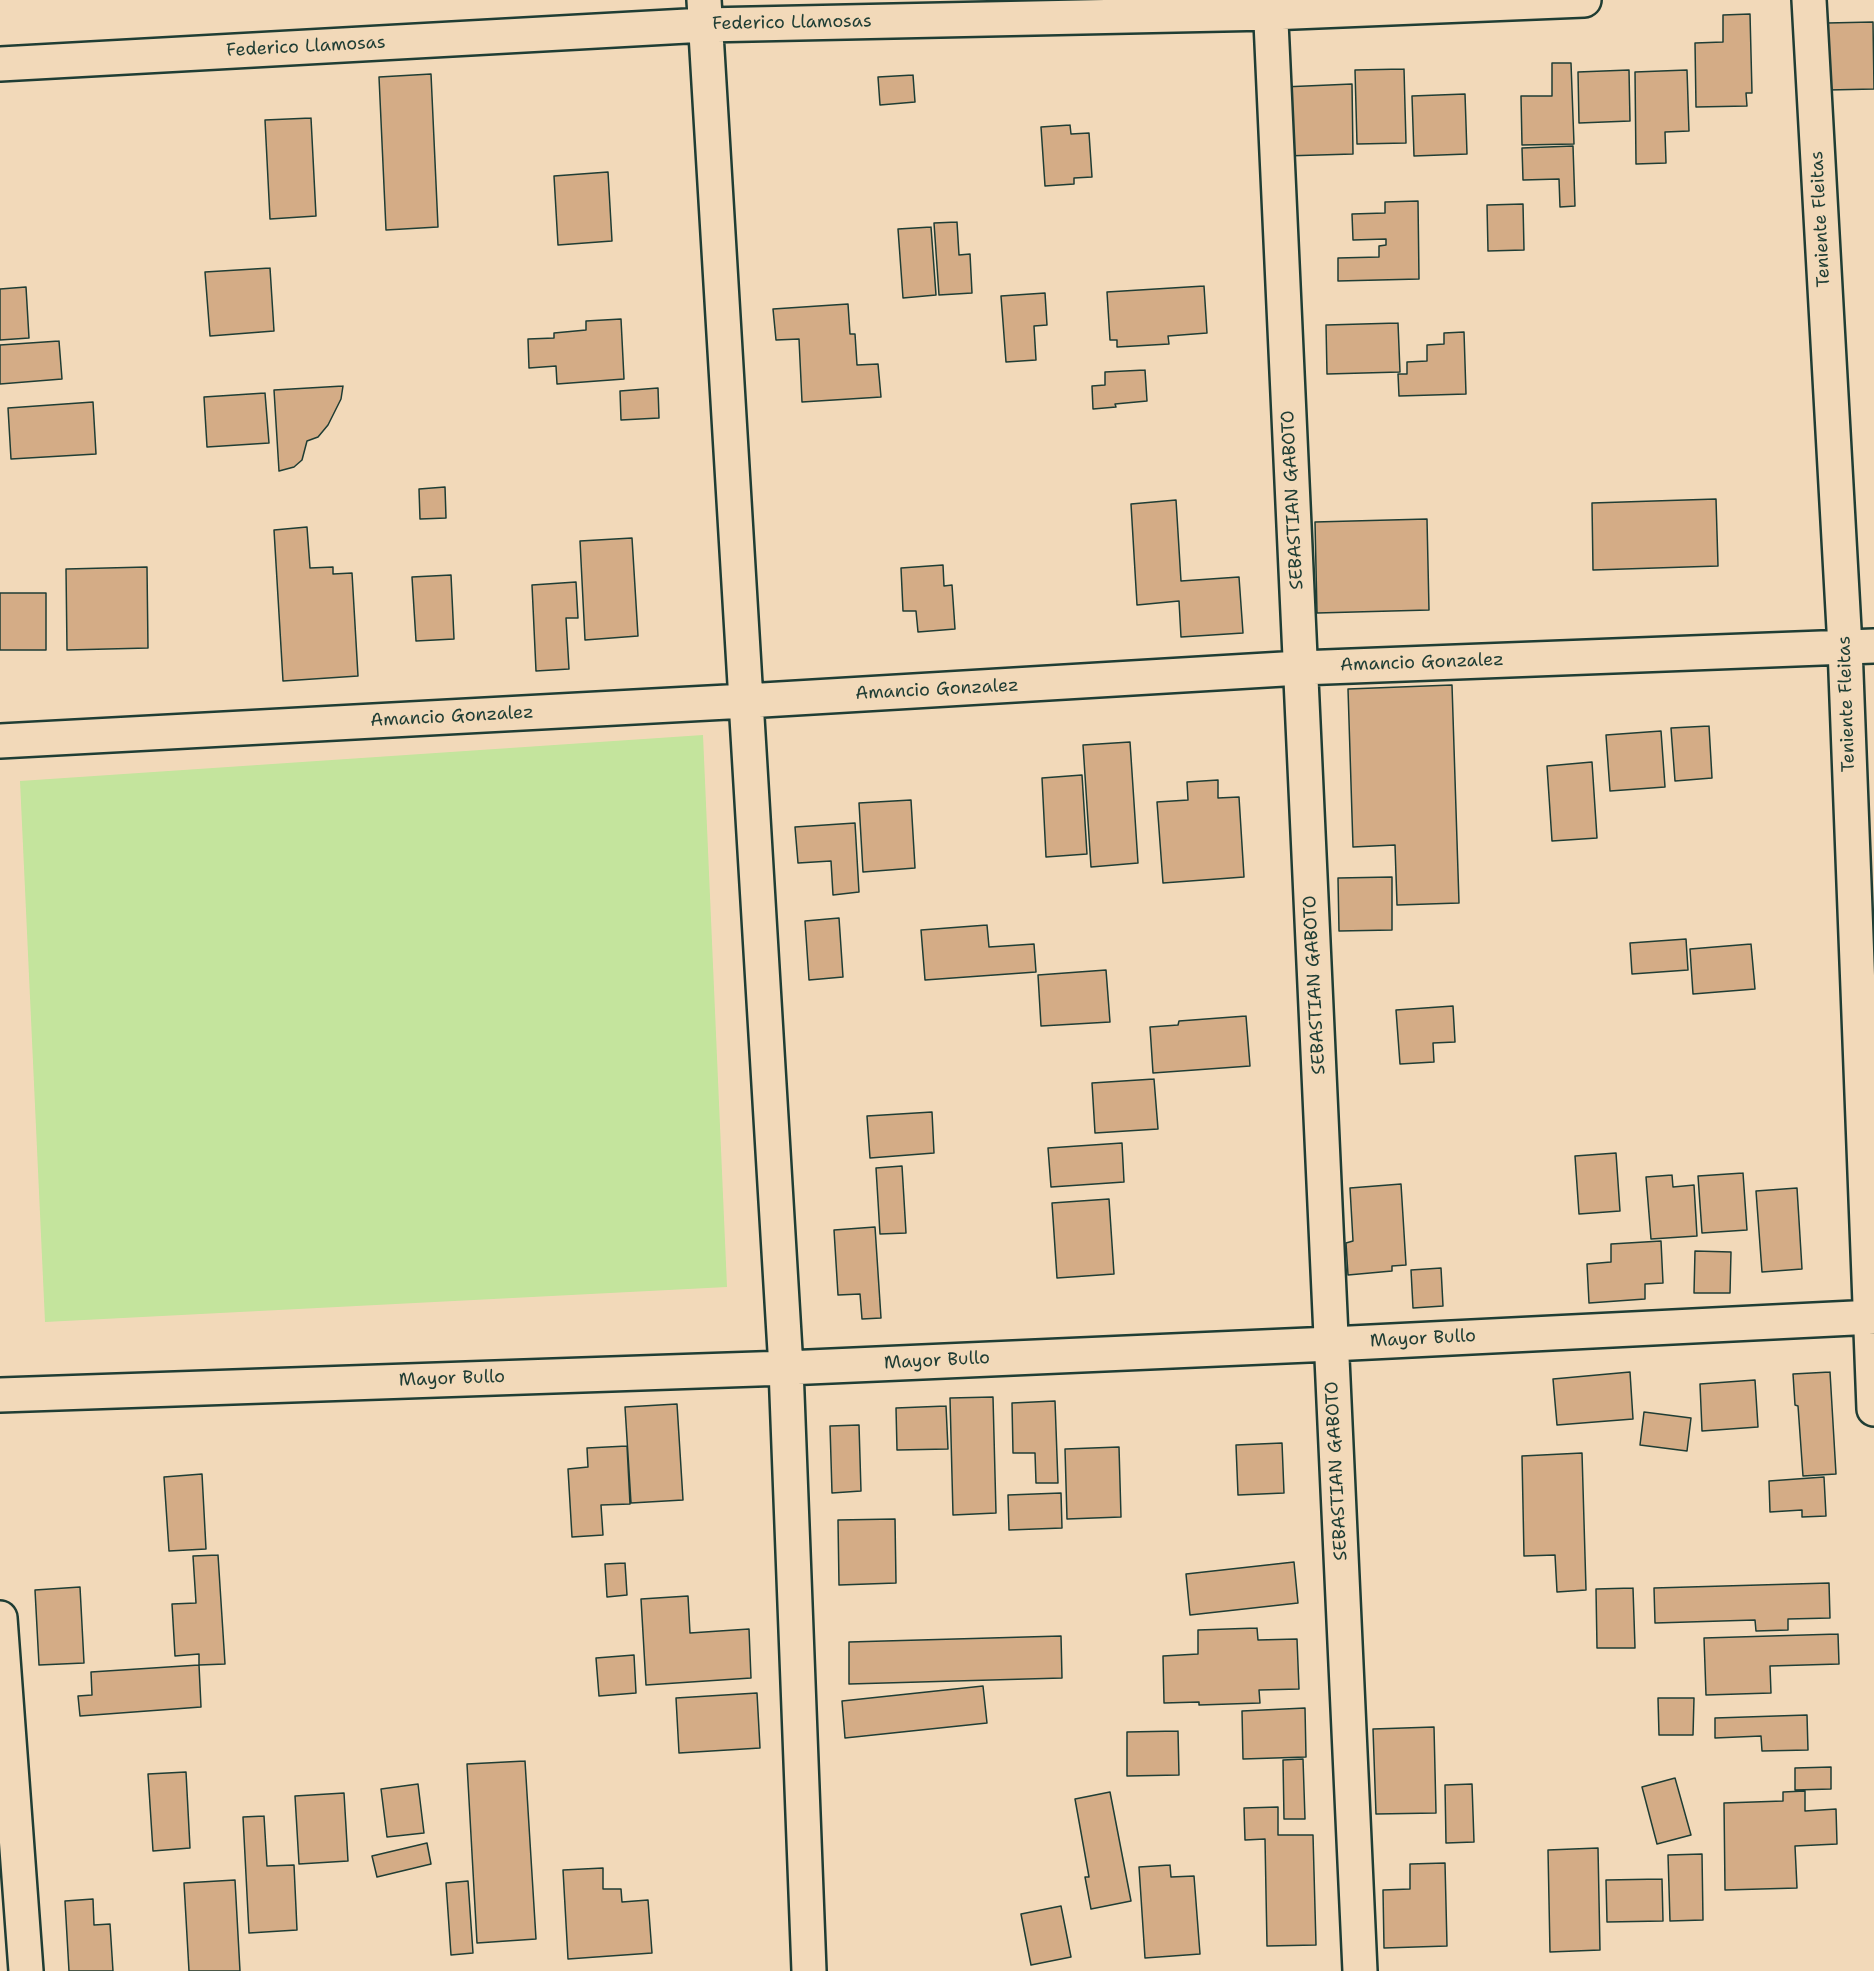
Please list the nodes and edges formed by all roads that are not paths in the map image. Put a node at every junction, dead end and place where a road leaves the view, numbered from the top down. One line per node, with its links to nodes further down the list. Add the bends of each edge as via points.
1 (1584, 0): 3 (street, Federico Llamosas)
2 (1809, 0): 6 (street, Teniente Fleitas)
3 (1270, 6): 4 (street, Federico Llamosas); 7 (street, SEBASTIAN GABOTO)
4 (705, 13): 5 (street, Federico Llamosas); 8 (street)
5 (0, 64)
6 (1859, 646): 7 (street, Amancio Gonzalez); 10 (street, Teniente Fleitas)
7 (1300, 668): 8 (street, Amancio Gonzalez); 11 (street, SEBASTIAN GABOTO)
8 (746, 701): 9 (street, Amancio Gonzalez); 12 (street)
9 (0, 741)
10 (1872, 1317): 11 (street, Mayor Bullo); 14 (street, Teniente Fleitas)
11 (1331, 1344): 12 (street, Mayor Bullo); 18 (street, SEBASTIAN GABOTO)
12 (786, 1368): 13 (street, Mayor Bullo); 17 (street)
13 (0, 1395)
14 (1874, 1409)
15 (0, 1618): 16 (street)
16 (26, 1971)
17 (809, 1971)
18 (1360, 1971)

